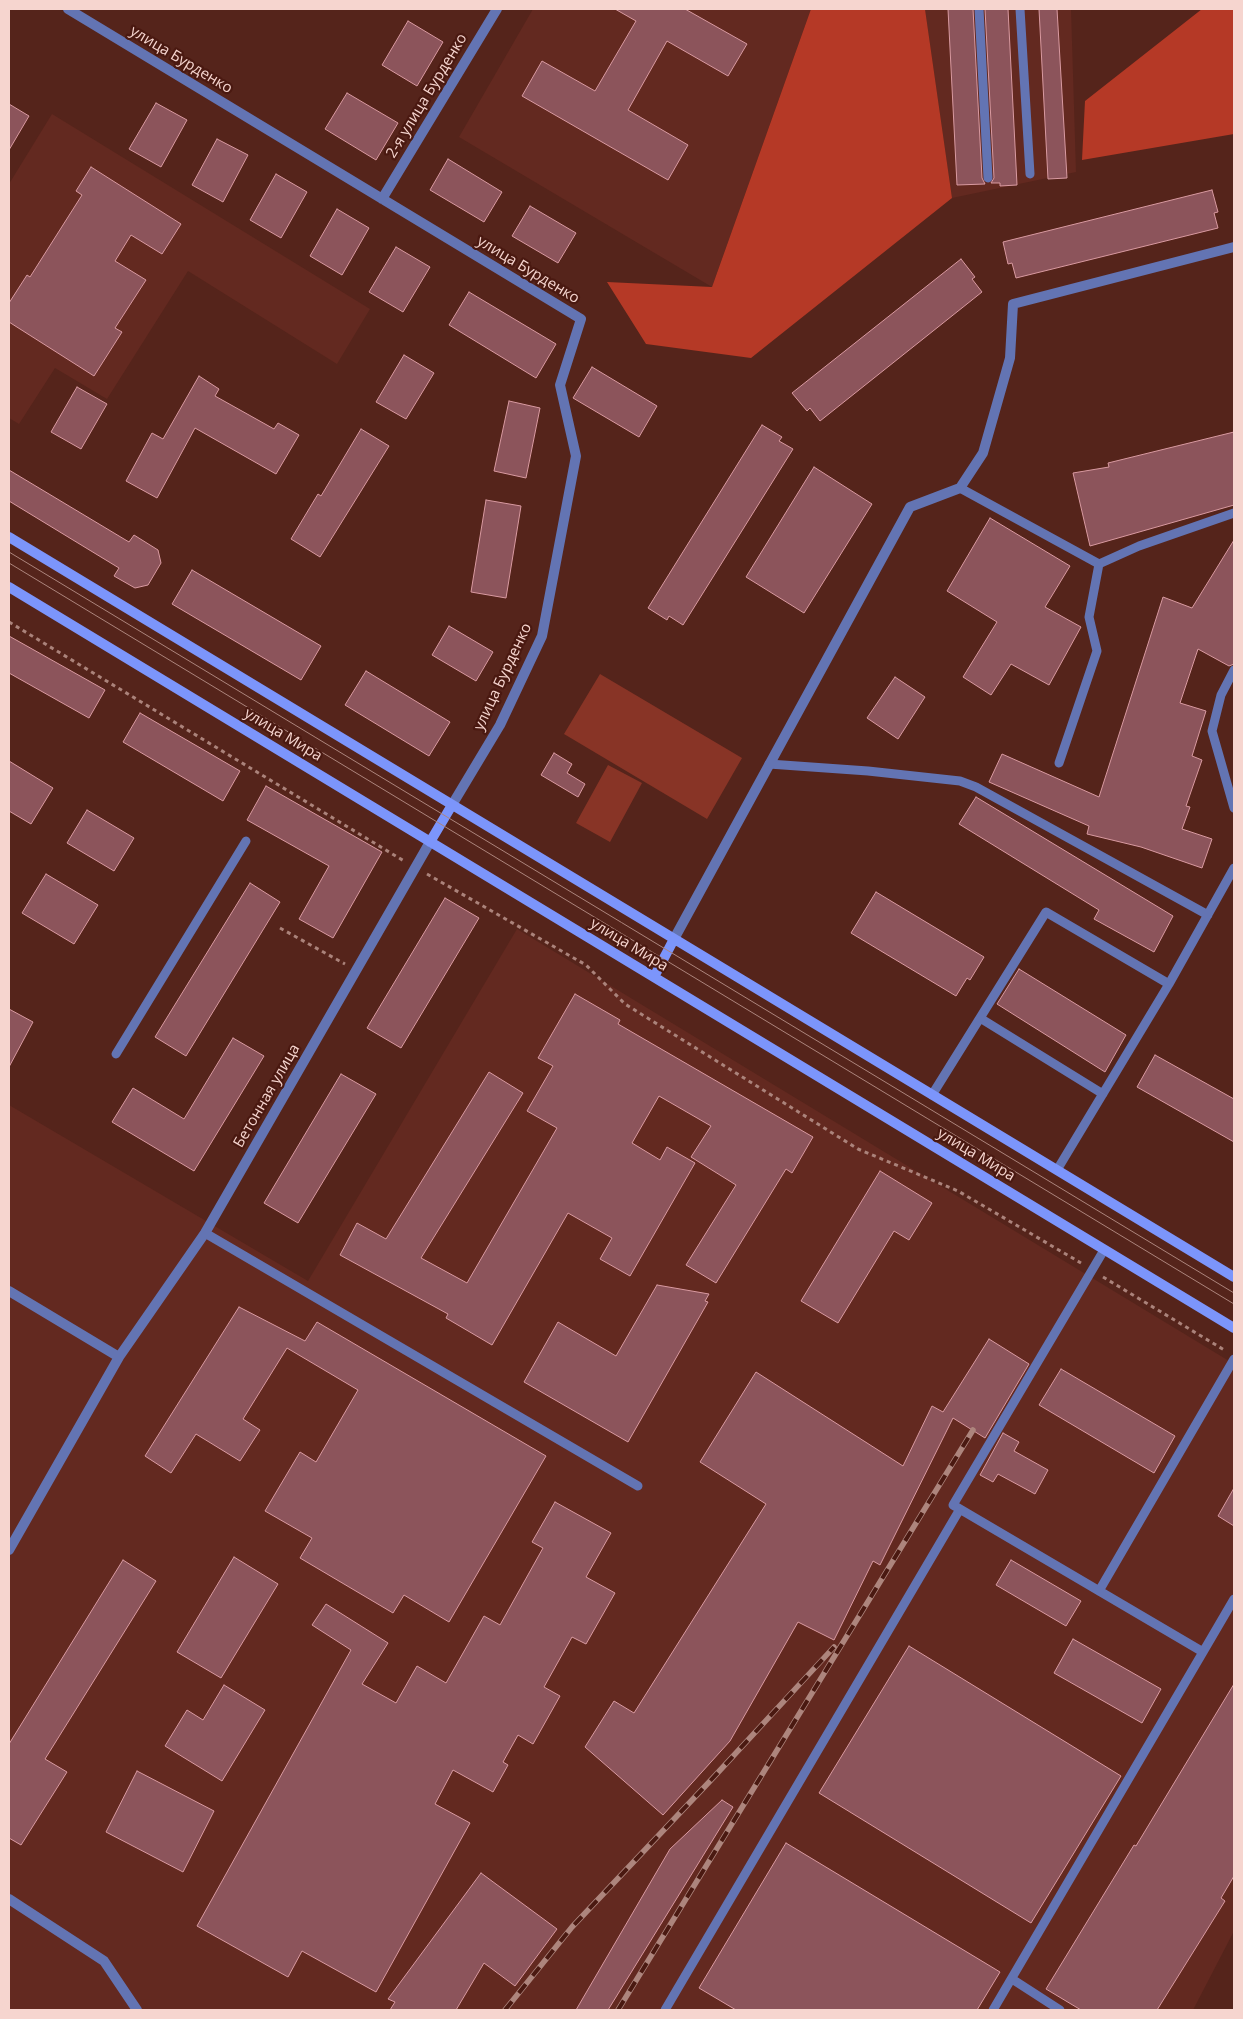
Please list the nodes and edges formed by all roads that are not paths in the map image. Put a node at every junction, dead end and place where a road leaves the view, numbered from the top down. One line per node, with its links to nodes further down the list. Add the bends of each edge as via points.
1 (68, 9): 7 (street, улица Бурденко)
2 (497, 9): 7 (street, 2-я улица Бурденко)
3 (979, 9): 6 (lane)
4 (1020, 9): 5 (lane)
5 (1030, 174)
6 (988, 178)
7 (382, 199): 17 (street, улица Бурденко, via 581,319 560,384 576,456 542,636 500,725)
8 (1234, 247): 9 (street, via 1012,304 1010,358 983,453)
9 (960, 488): 12 (lane); 16 (street, via 910,507)
10 (1234, 513): 12 (lane, via 1139,546)
11 (9, 537): 17 (street, улица Мира)
12 (1099, 564): 15 (lane, via 1089,617 1097,651)
13 (9, 587): 20 (street, улица Мира)
14 (1234, 670): 18 (lane, via 1221,695 1212,731)
15 (1059, 763)
16 (769, 764): 22 (lane, via 960,781); 23 (street)
17 (452, 805): 20 (street); 23 (street, улица Мира)
18 (1234, 808)
19 (246, 841): 27 (lane)
20 (430, 842): 24 (street, улица Мира); 31 (street, Бетонная улица)
21 (1234, 868): 22 (lane)
22 (1208, 916): 25 (lane)
23 (674, 939): 24 (street); 29 (street, улица Мира)
24 (654, 977): 32 (street, улица Мира)
25 (1169, 984): 26 (lane, via 1046,912); 28 (lane)
26 (980, 1018): 28 (lane); 29 (lane)
27 (116, 1054)
28 (1103, 1094): 30 (lane)
29 (932, 1095): 30 (street, улица Мира)
30 (1057, 1170): 33 (street, улица Мира)
31 (205, 1233): 36 (street, Бетонная улица); 38 (lane)
32 (1104, 1250): 35 (street, улица Мира); 39 (lane, via 953,1505)
33 (1234, 1277)
34 (9, 1291): 36 (street)
35 (1234, 1328)
36 (118, 1357): 40 (street, Бетонная улица)
37 (1234, 1357): 41 (lane)
38 (638, 1486)
39 (960, 1509): 41 (lane); 47 (lane)
40 (9, 1550)
41 (1100, 1591): 43 (lane)
42 (1234, 1599): 43 (lane)
43 (1203, 1652): 45 (lane)
44 (9, 1899): 46 (street, via 104,1961)
45 (1012, 1979): 48 (lane); 49 (lane)
46 (137, 2010)
47 (665, 2010)
48 (994, 2010)
49 (1060, 2010)

